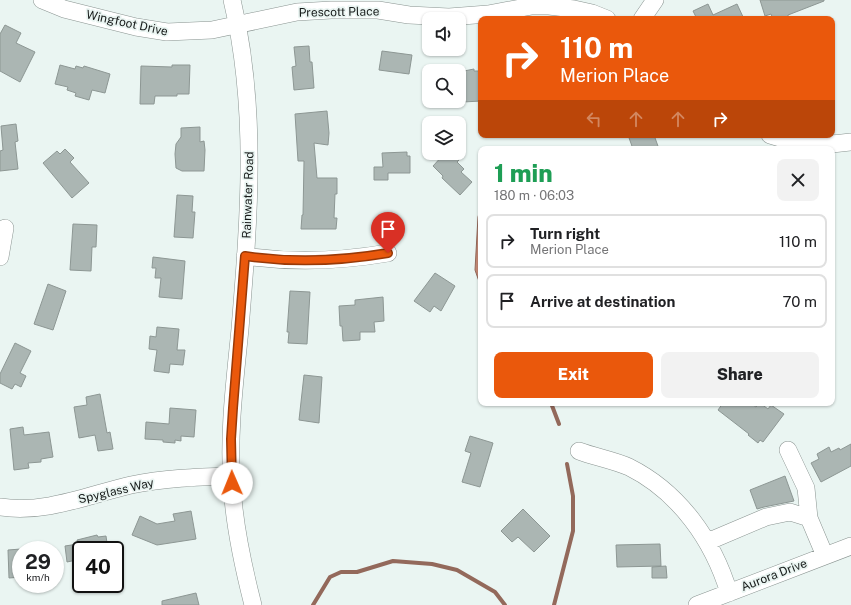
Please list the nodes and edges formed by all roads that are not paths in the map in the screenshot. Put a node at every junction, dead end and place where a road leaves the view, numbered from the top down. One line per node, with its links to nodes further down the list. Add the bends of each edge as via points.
1 (42, 0): 6 (street, Wingfoot Drive, via 64,9 167,32)
2 (232, 0): 6 (street, Rainwater Road)
3 (655, 0): 5 (street)
4 (600, 16): 6 (street, Prescott Place, via 574,9 548,6 449,17 378,10 332,10 297,12)
5 (644, 16)
6 (238, 26): 11 (street, Rainwater Road, via 246,92 250,162)
7 (782, 138): 8 (street, via 802,143)
8 (851, 142)
9 (5, 228): 12 (street)
10 (388, 253): 11 (street, via 323,260 264,259)
11 (245, 256): 15 (street, Rainwater Road, via 231,439)
12 (0, 257)
13 (788, 450): 17 (street, via 806,488)
14 (579, 452): 18 (street, via 629,467 658,486 690,517)
15 (232, 476): 16 (street, Spyglass Way, via 183,478 132,485 49,506); 22 (street, Rainwater Road, via 235,518)
16 (0, 507)
17 (809, 518): 18 (street, via 790,512 766,517); 20 (street)
18 (707, 542): 21 (street, via 724,576)
19 (851, 546): 20 (street, Aurora Drive)
20 (825, 556): 21 (street, Aurora Drive)
21 (729, 593): 23 (street, Aurora Drive)
22 (253, 605)
23 (696, 605)

